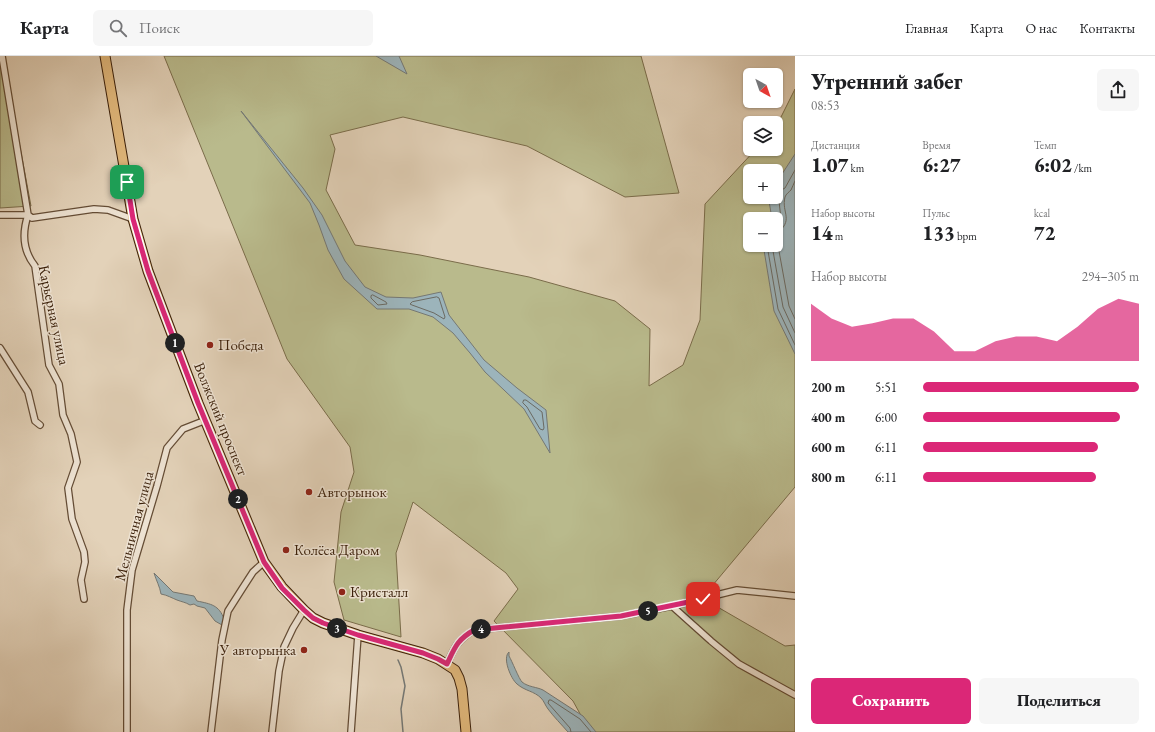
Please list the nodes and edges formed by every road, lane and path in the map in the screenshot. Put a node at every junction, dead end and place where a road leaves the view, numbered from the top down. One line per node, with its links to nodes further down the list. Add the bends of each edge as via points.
1 (2, 56): 4 (street, Карьерная улица)
2 (105, 56): 5 (main road, Волжский проспект)
3 (0, 215): 4 (street)
4 (28, 215): 5 (street, via 32,218 94,209 108,210); 11 (street, Карьерная улица, via 24,230 25,250 35,266 49,365 59,384 64,415 77,462 68,488 72,519 84,552)
5 (133, 219): 7 (main road, Волжский проспект, via 148,271)
6 (0, 348): 8 (street, via 28,392 35,421)
7 (206, 420): 9 (main road, Волжский проспект); 17 (street, Мельничная улица, via 183,429 167,448 132,570 126,610)
8 (40, 425)
9 (264, 562): 13 (main road, Волжский проспект, via 282,588); 18 (street, via 253,572 228,611)
10 (795, 596): 12 (street, via 737,590)
11 (84, 599)
12 (672, 606): 15 (street, via 621,616 474,630 456,644); 16 (street, via 739,664)
13 (304, 610): 14 (main road, Волжский проспект, via 323,623); 19 (street, via 284,646)
14 (358, 635): 15 (main road, Волжский проспект, via 423,653); 20 (street)
15 (447, 664): 21 (main road, Волжский проспект, via 455,670 459,678)
16 (795, 694)
17 (127, 732)
18 (211, 732)
19 (272, 732)
20 (351, 732)
21 (466, 732)

